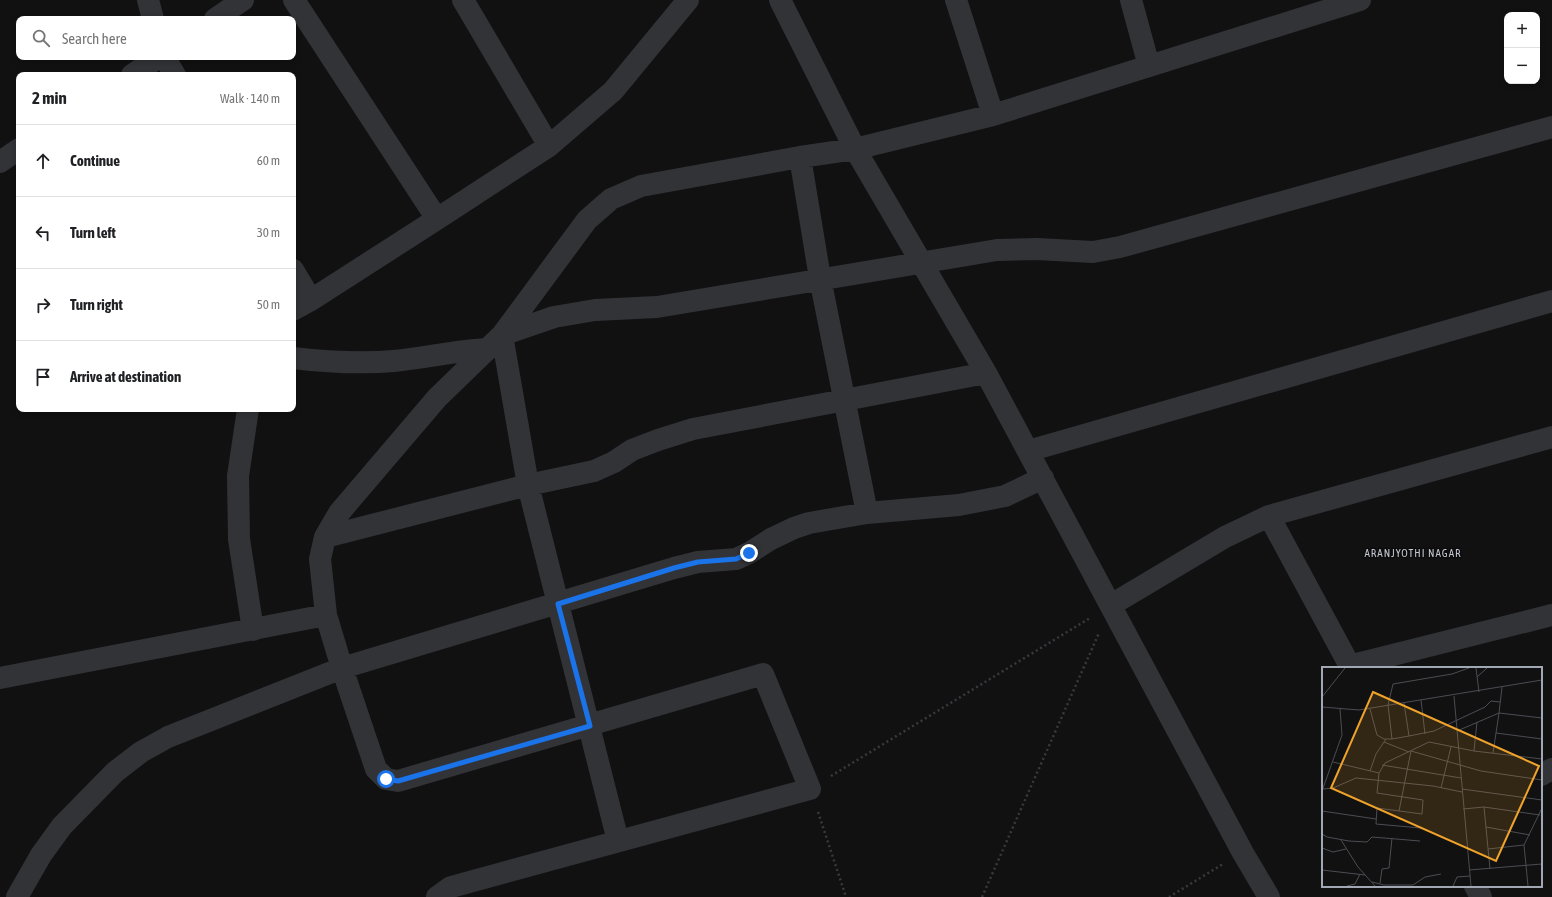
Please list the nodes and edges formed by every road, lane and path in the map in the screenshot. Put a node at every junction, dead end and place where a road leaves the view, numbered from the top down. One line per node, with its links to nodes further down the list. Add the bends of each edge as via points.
1 (148, 0): 10 (street)
2 (243, 0): 11 (street)
3 (294, 0): 24 (street)
4 (463, 0): 19 (street)
5 (688, 0): 19 (street, via 613,91)
6 (956, 0): 17 (street)
7 (1131, 0): 14 (street)
8 (1360, 0): 14 (street)
9 (789, 5): 20 (street)
10 (152, 16)
11 (219, 16)
12 (154, 60): 15 (street)
13 (166, 60): 16 (street)
14 (1149, 66): 17 (street)
15 (136, 72)
16 (173, 72)
17 (993, 115): 20 (street)
18 (1552, 126): 25 (street, via 1120,247 1093,252 997,250)
19 (549, 146): 24 (street)
20 (855, 149): 22 (street); 25 (street)
21 (16, 152): 23 (street)
22 (800, 156): 26 (street); 30 (street, via 641,186 611,199 587,220)
23 (0, 162)
24 (437, 220): 29 (street)
25 (921, 262): 26 (street); 32 (street)
26 (820, 278): 30 (street, via 657,307 588,311 554,317); 33 (street)
27 (296, 282): 29 (street)
28 (1552, 301): 36 (street)
29 (302, 305)
30 (495, 342): 31 (street, via 394,361 331,363); 38 (street); 41 (street, via 437,398 339,513)
31 (296, 358)
32 (986, 373): 33 (street); 36 (street)
33 (846, 401): 38 (street, via 693,429 632,450 594,471); 39 (street)
34 (248, 412): 46 (street, via 238,476 240,540)
35 (1552, 436): 40 (street)
36 (1028, 451): 37 (street)
37 (1043, 478): 39 (street, via 1005,496 959,505); 43 (street)
38 (528, 485): 41 (street); 42 (street)
39 (867, 513): 42 (street, via 794,528 736,559 692,564)
40 (1269, 516): 43 (street, via 1225,537); 47 (street)
41 (325, 537): 45 (street, via 320,559)
42 (558, 604): 48 (street); 50 (street)
43 (1111, 605): 53 (path); 55 (street); 60 (path)
44 (1552, 615): 47 (street)
45 (326, 616): 46 (street); 48 (street)
46 (253, 630): 49 (street)
47 (1350, 667)
48 (342, 668): 50 (street, via 376,769 386,779 398,781); 57 (street, via 168,737 141,752 115,772 62,826 41,855)
49 (0, 678)
50 (590, 726): 53 (street, via 763,674); 54 (street)
51 (1552, 769): 52 (street)
52 (1542, 774)
53 (810, 789): 54 (street); 59 (path)
54 (618, 841): 58 (street, via 451,888)
55 (1243, 853): 61 (path); 62 (street)
56 (1476, 887): 63 (street)
57 (17, 897)
58 (437, 897)
59 (846, 897)
60 (982, 897)
61 (1169, 897)
62 (1269, 897)
63 (1481, 897)

